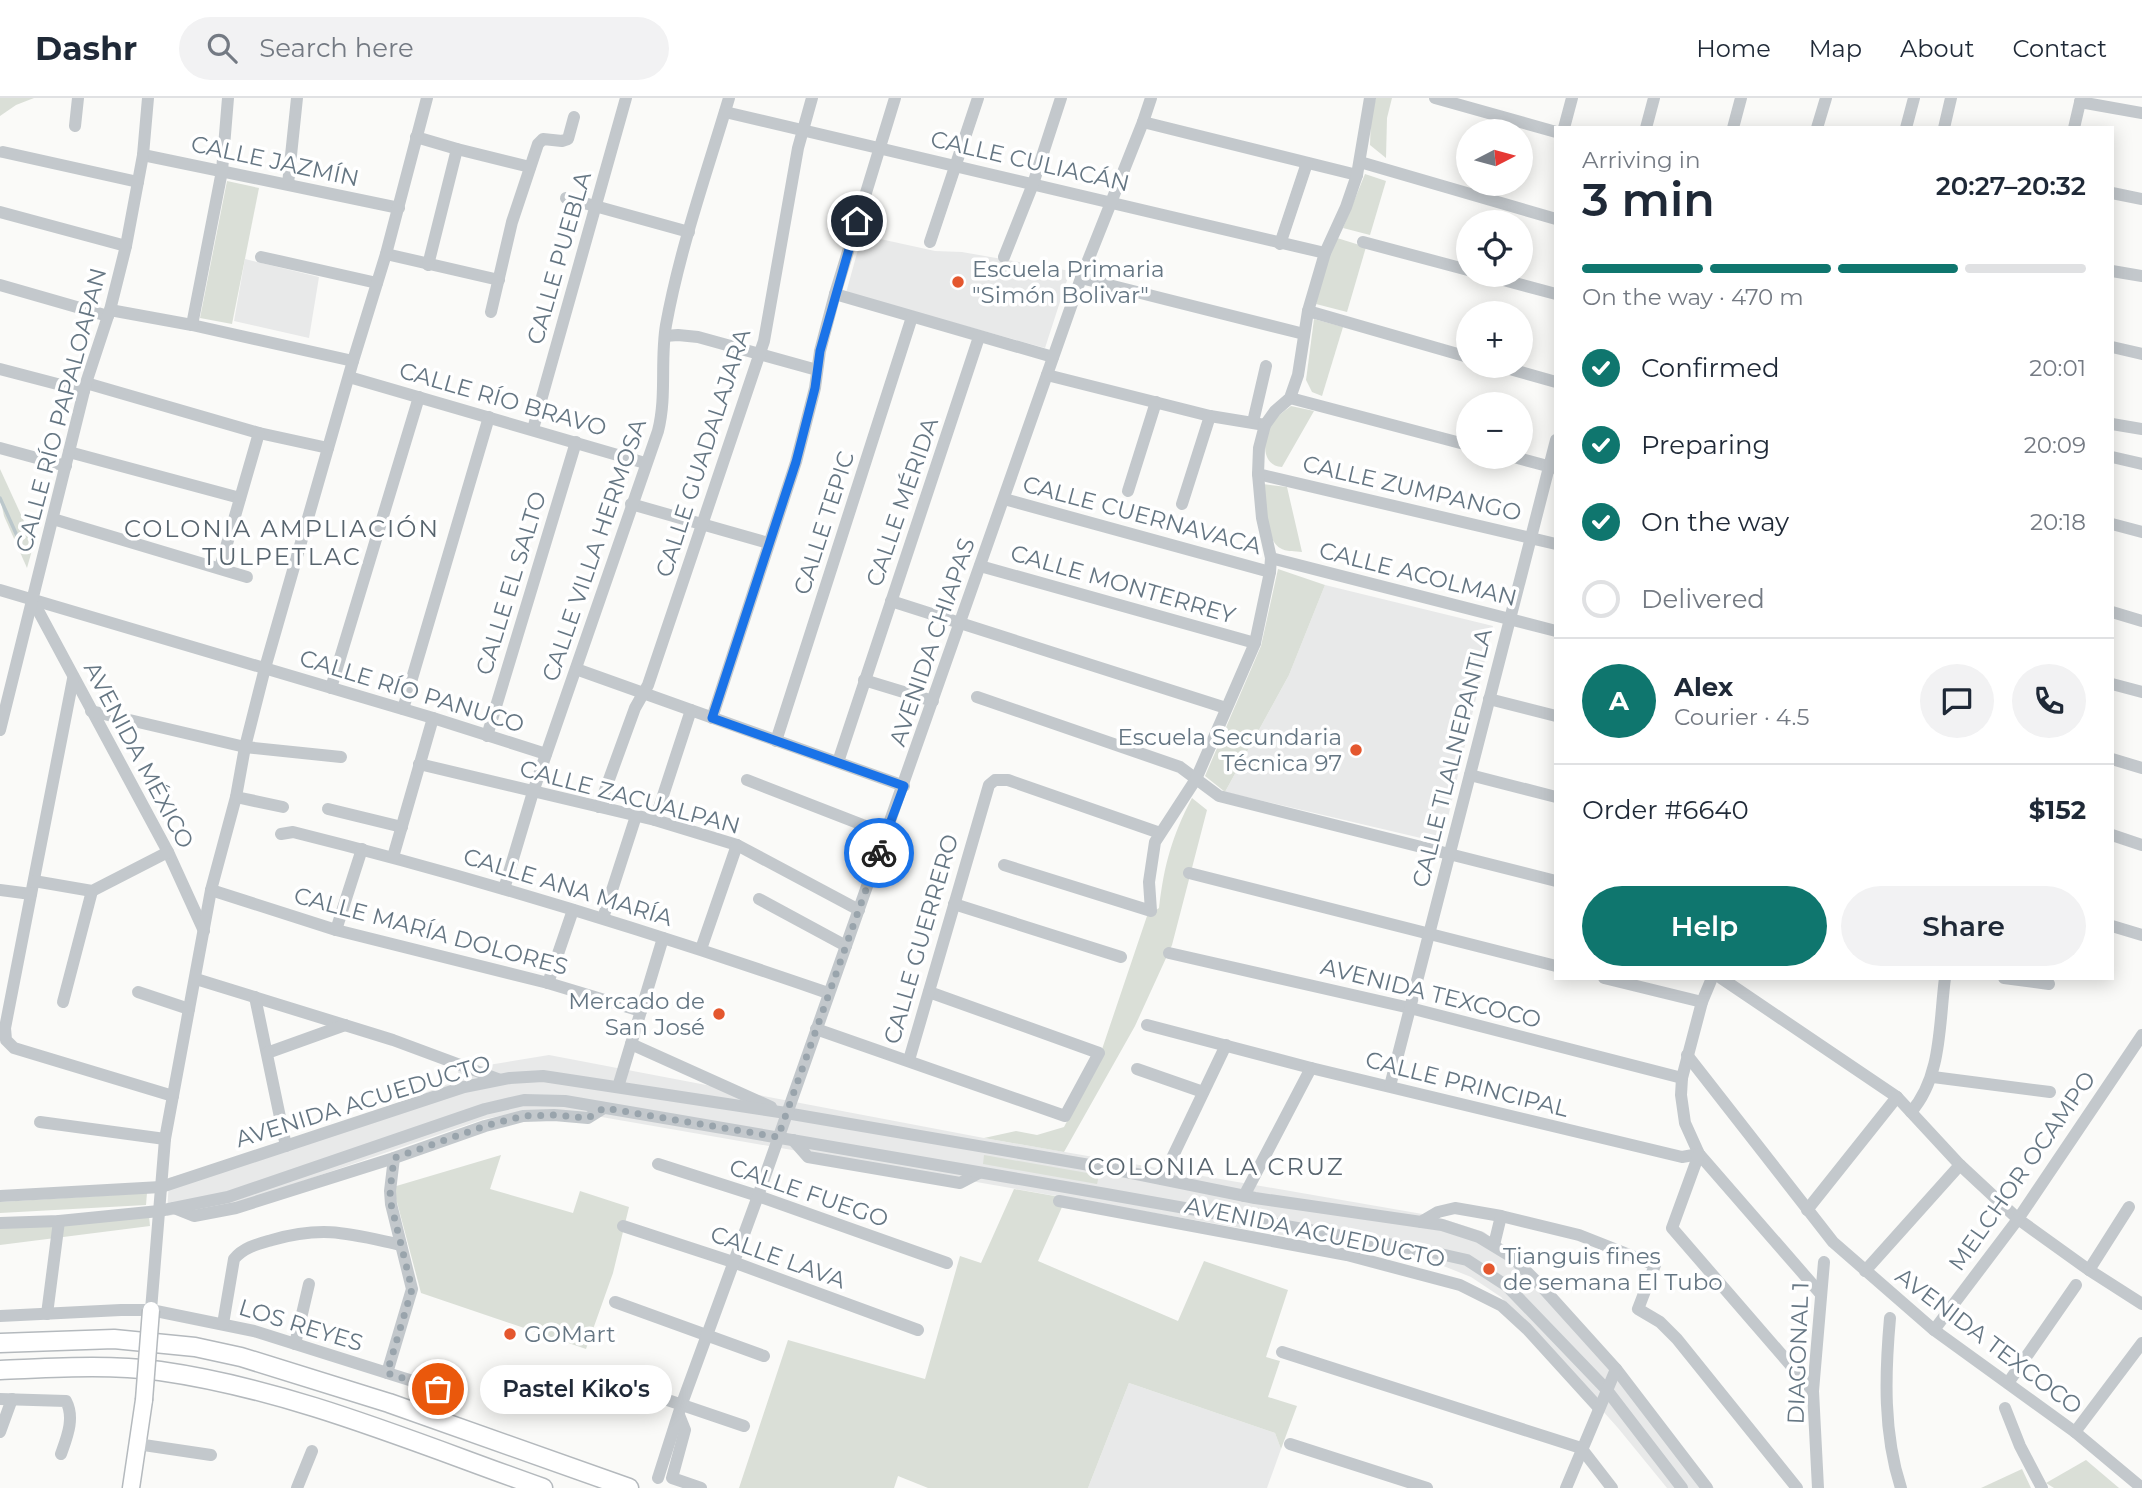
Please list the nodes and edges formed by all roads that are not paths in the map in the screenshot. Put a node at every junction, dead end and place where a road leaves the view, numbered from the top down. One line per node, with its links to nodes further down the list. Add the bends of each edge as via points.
1 (78, 98): 27 (street)
2 (148, 98): 41 (street, CALLE RÍO PAPALOAPAN)
3 (228, 98): 46 (street)
4 (297, 98): 48 (street)
5 (427, 98): 37 (street)
6 (626, 98): 54 (street, CALLE PUEBLA)
7 (729, 98): 23 (street, CALLE VILLA HERMOSA)
8 (812, 98): 35 (street, CALLE GUADALAJARA)
9 (895, 98): 38 (street)
10 (978, 98): 43 (street)
11 (1061, 98): 49 (street)
12 (1151, 98): 26 (street, AVENIDA CHIAPAS)
13 (1370, 98): 45 (street)
14 (1435, 98): 22 (street)
15 (1572, 98): 28 (street)
16 (1654, 98): 29 (street)
17 (1741, 98): 30 (street)
18 (1826, 98): 31 (street)
19 (1914, 98): 32 (street)
20 (1951, 98): 33 (street)
21 (2080, 100): 24 (street); 34 (street)
22 (1477, 104): 36 (street)
23 (725, 112): 35 (street, CALLE CULIACÁN); 58 (street, CALLE VILLA HERMOSA)
24 (2142, 113)
25 (574, 117): 44 (street, via 568,139 541,140)
26 (1143, 122): 42 (street); 53 (street, AVENIDA CHIAPAS)
27 (75, 126)
28 (1565, 126)
29 (1647, 126)
30 (1734, 126)
31 (1818, 126)
32 (1907, 126)
33 (1944, 126)
34 (2074, 126)
35 (802, 129): 38 (street, CALLE CULIACÁN); 89 (street, CALLE GUADALAJARA)
36 (1554, 131)
37 (416, 137): 39 (street); 55 (street)
38 (880, 148): 43 (street, CALLE CULIACÁN); 77 (street)
39 (457, 149): 44 (street); 67 (street)
40 (3, 152): 47 (street)
41 (143, 155): 46 (street, CALLE JAZMÍN); 47 (street, CALLE RÍO PAPALOAPAN)
42 (1307, 163): 45 (street); 61 (street)
43 (957, 165): 49 (street, CALLE CULIACÁN); 59 (street)
44 (530, 167): 72 (street)
45 (1358, 169): 57 (street); 63 (street)
46 (222, 171): 48 (street, CALLE JAZMÍN); 82 (street)
47 (138, 182): 62 (street, CALLE RÍO PAPALOAPAN)
48 (288, 184): 55 (street, CALLE JAZMÍN)
49 (1033, 184): 53 (street, CALLE CULIACÁN); 66 (street)
50 (2114, 192): 52 (street)
51 (566, 198): 54 (street)
52 (2142, 199)
53 (1112, 202): 61 (street, CALLE CULIACÁN); 71 (street, AVENIDA CHIAPAS)
54 (596, 205): 58 (street); 107 (street, CALLE PUEBLA)
55 (399, 208): 64 (street)
56 (0, 212): 62 (street)
57 (1554, 218)
58 (689, 232): 84 (street, CALLE VILLA HERMOSA)
59 (930, 242)
60 (1363, 242): 68 (street)
61 (1280, 244): 63 (street, CALLE CULIACÁN)
62 (126, 246): 80 (street, CALLE RÍO PAPALOAPAN)
63 (1325, 253): 78 (street)
64 (390, 255): 67 (street); 73 (street)
65 (261, 257): 73 (street)
66 (1004, 257)
67 (428, 265): 72 (street)
68 (1456, 267)
69 (2114, 271): 70 (street)
70 (2142, 276)
71 (1081, 278): 83 (street); 90 (street, AVENIDA CHIAPAS)
72 (499, 280): 79 (street)
73 (377, 284): 91 (street)
74 (0, 285): 80 (street)
75 (1530, 287): 76 (street)
76 (1554, 293)
77 (835, 294): 81 (street); 94 (street)
78 (1308, 311): 83 (street); 87 (street)
79 (491, 312)
80 (109, 313): 82 (street); 99 (street, CALLE RÍO PAPALOAPAN)
81 (912, 317): 85 (street); 169 (street, CALLE TEPIC)
82 (192, 325): 91 (street)
83 (1304, 334): 101 (street)
84 (665, 336): 89 (street, via 698,337); 118 (street, CALLE VILLA HERMOSA, via 663,411)
85 (979, 337): 90 (street); 141 (street, CALLE MÉRIDA)
86 (2114, 347): 88 (street)
87 (1456, 354)
88 (2142, 354)
89 (760, 355): 94 (street); 128 (street, CALLE GUADALAJARA)
90 (1053, 357): 95 (street, AVENIDA CHIAPAS)
91 (353, 361): 97 (street)
92 (1266, 366): 105 (street)
93 (0, 369): 99 (street)
94 (817, 370): 132 (street, via 796,462)
95 (1047, 375): 102 (street); 124 (street, AVENIDA CHIAPAS)
96 (1533, 376): 98 (street)
97 (349, 377): 100 (street, CALLE RÍO BRAVO); 112 (street)
98 (1554, 381)
99 (85, 387): 109 (street); 114 (street, CALLE RÍO PAPALOAPAN)
100 (419, 397): 104 (street, CALLE RÍO BRAVO); 153 (street)
101 (1290, 398): 105 (street); 111 (street)
102 (1156, 402): 103 (street); 122 (street)
103 (1210, 416): 105 (street); 126 (street)
104 (489, 417): 107 (street, CALLE RÍO BRAVO); 160 (street)
105 (1259, 424): 121 (street)
106 (2114, 424): 108 (street)
107 (533, 429): 110 (street, CALLE RÍO BRAVO)
108 (2142, 429)
109 (259, 433): 112 (street); 123 (street)
110 (576, 442): 118 (street, CALLE RÍO BRAVO); 168 (street, CALLE EL SALTO)
111 (1456, 442)
112 (328, 447): 148 (street)
113 (0, 448): 119 (street)
114 (69, 452): 119 (street, CALLE RÍO PAPALOAPAN); 123 (street)
115 (2114, 457): 117 (street)
116 (1533, 462): 120 (street)
117 (2141, 462)
118 (645, 463): 125 (street, CALLE VILLA HERMOSA)
119 (66, 466): 127 (street, CALLE RÍO PAPALOAPAN)
120 (1552, 467): 131 (street, CALLE TLALNEPANTLA)
121 (1258, 474): 131 (street, CALLE ZUMPANGO); 134 (street)
122 (1128, 491)
123 (240, 498): 136 (street)
124 (1004, 499): 135 (street, AVENIDA CHIAPAS); 137 (street, CALLE CUERNAVACA)
125 (631, 504): 128 (street); 149 (street, CALLE VILLA HERMOSA)
126 (1182, 504)
127 (53, 520): 136 (street); 140 (street, CALLE RÍO PAPALOAPAN)
128 (702, 523): 132 (street); 155 (street, CALLE GUADALAJARA)
129 (2114, 525): 130 (street)
130 (2142, 532)
131 (1530, 537): 133 (street, CALLE ZUMPANGO); 143 (street, CALLE TLALNEPANTLA)
132 (768, 543): 166 (street)
133 (1554, 543)
134 (1270, 558): 137 (street); 143 (street, CALLE ACOLMAN)
135 (980, 566): 145 (street, AVENIDA CHIAPAS); 147 (street, CALLE MONTERREY)
136 (220, 568): 138 (street)
137 (1270, 572): 147 (street)
138 (247, 577)
139 (0, 590): 140 (street, CALLE RÍO PANUCO)
140 (33, 601): 148 (street, CALLE RÍO PANUCO); 150 (street, AVENIDA MÉXICO); 162 (street, CALLE RÍO PAPALOAPAN)
141 (891, 601): 145 (street); 151 (street, CALLE MÉRIDA)
142 (2114, 613): 144 (street)
143 (1510, 618): 146 (street, CALLE ACOLMAN); 157 (street, CALLE TLALNEPANTLA)
144 (2142, 621)
145 (960, 624): 158 (street, AVENIDA CHIAPAS); 159 (street)
146 (1554, 630)
147 (1255, 643): 159 (street)
148 (265, 668): 153 (street, CALLE RÍO PANUCO); 170 (street)
149 (576, 669): 155 (street); 171 (street, CALLE VILLA HERMOSA)
150 (73, 679): 163 (street, AVENIDA MÉXICO); 203 (street)
151 (864, 680): 158 (street); 174 (street, CALLE MÉRIDA)
152 (2114, 685): 154 (street)
153 (331, 688): 160 (street, CALLE RÍO PANUCO)
154 (2142, 692)
155 (643, 693): 161 (street); 185 (street, CALLE GUADALAJARA)
156 (977, 697): 178 (street, via 1180,767)
157 (1489, 699): 164 (street); 177 (street, CALLE TLALNEPANTLA)
158 (933, 701): 180 (street, AVENIDA CHIAPAS)
159 (1226, 708): 178 (street)
160 (403, 709): 165 (street, CALLE RÍO PANUCO)
161 (691, 710): 166 (street); 188 (street)
162 (2, 711): 167 (street, CALLE RÍO PAPALOAPAN)
163 (91, 711): 170 (street); 197 (street, AVENIDA MÉXICO)
164 (1554, 715)
165 (433, 718): 168 (street, CALLE RÍO PANUCO); 175 (street)
166 (712, 718): 169 (street)
167 (0, 730)
168 (487, 736): 171 (street, CALLE RÍO PANUCO)
169 (776, 741): 174 (street)
170 (244, 747): 172 (street); 183 (street)
171 (546, 754): 181 (street, CALLE VILLA HERMOSA)
172 (341, 757)
173 (2114, 760): 176 (street)
174 (838, 762): 180 (street)
175 (419, 764): 181 (street, CALLE ZACUALPAN); 189 (street)
176 (2142, 768)
177 (1470, 775): 182 (street); 198 (street, CALLE TLALNEPANTLA)
178 (1196, 779): 191 (street); 198 (street, via 1219,796)
179 (747, 780): 192 (street)
180 (904, 786): 192 (street, AVENIDA CHIAPAS)
181 (533, 792): 185 (street, CALLE ZACUALPAN); 204 (street, CALLE VILLA HERMOSA)
182 (1554, 796)
183 (236, 797): 184 (street); 206 (street)
184 (283, 807)
185 (599, 807): 187 (street, CALLE ZACUALPAN)
186 (328, 809): 189 (street)
187 (636, 816): 188 (street, CALLE ZACUALPAN); 213 (street)
188 (655, 820): 194 (street, CALLE ZACUALPAN)
189 (402, 827): 199 (street)
190 (287, 833): 196 (street, CALLE ANA MARÍA)
191 (1160, 833): 200 (street, via 1149,882 1150,911); 210 (street, CALLE GUERRERO, via 1008,780 995,780 986,793)
192 (886, 834): 212 (street, AVENIDA CHIAPAS)
193 (2114, 836): 195 (street)
194 (737, 845): 212 (street, CALLE ZACUALPAN); 221 (street)
195 (2142, 845)
196 (362, 849): 199 (street, CALLE ANA MARÍA); 215 (street)
197 (168, 852): 207 (street); 216 (street, AVENIDA MÉXICO)
198 (1450, 853): 202 (street); 218 (street, CALLE TLALNEPANTLA)
199 (393, 857): 204 (street, CALLE ANA MARÍA)
200 (1004, 865)
201 (1189, 873): 218 (street)
202 (1554, 880)
203 (34, 881): 207 (street); 208 (street)
204 (504, 889): 211 (street, CALLE ANA MARÍA)
205 (0, 890): 208 (street)
206 (211, 890): 215 (street, CALLE MARÍA DOLORES); 216 (street)
207 (92, 891): 237 (street)
208 (31, 894): 260 (street, via 6,1041 14,1048)
209 (759, 900): 220 (street)
210 (954, 904): 223 (street); 234 (street, CALLE GUERRERO)
211 (573, 910): 213 (street, CALLE ANA MARÍA); 231 (street)
212 (859, 910): 220 (street, AVENIDA CHIAPAS)
213 (603, 918): 219 (street, CALLE ANA MARÍA)
214 (2114, 927): 217 (street)
215 (336, 930): 231 (street, CALLE MARÍA DOLORES)
216 (204, 931): 225 (street)
217 (2142, 935)
218 (1428, 936): 224 (street); 239 (street, CALLE TLALNEPANTLA)
219 (663, 938): 221 (street, CALLE ANA MARÍA); 241 (street)
220 (846, 946): 235 (street, AVENIDA CHIAPAS)
221 (701, 949): 235 (street, CALLE ANA MARÍA)
222 (1169, 953): 239 (street, AVENIDA TEXCOCO)
223 (1121, 957)
224 (1554, 967)
225 (196, 979): 236 (street); 240 (street)
226 (1612, 980): 238 (street)
227 (1711, 980): 238 (street)
228 (1724, 980): 261 (street)
229 (1945, 980): 253 (street)
230 (2019, 980): 232 (street)
231 (548, 983): 241 (street, CALLE MARÍA DOLORES)
232 (2049, 984)
233 (138, 992): 240 (street)
234 (929, 992): 250 (street, CALLE GUERRERO); 250 (street, via 1099,1053 1065,1116)
235 (828, 993): 244 (street, AVENIDA CHIAPAS)
236 (255, 996): 242 (street); 248 (street)
237 (63, 1002)
238 (1702, 1002): 249 (street)
239 (1410, 1008): 254 (street, AVENIDA TEXCOCO); 257 (street, CALLE TLALNEPANTLA)
240 (189, 1009): 260 (street)
241 (641, 1011): 246 (street)
242 (345, 1025): 248 (street); 255 (street)
243 (1147, 1025): 247 (street, CALLE PRINCIPAL)
244 (816, 1029): 250 (street, CALLE GUERRERO); 264 (street, AVENIDA CHIAPAS)
245 (2142, 1035): 284 (street, MELCHOR OCAMPO)
246 (631, 1044): 256 (street); 264 (street)
247 (1226, 1045): 251 (street, CALLE PRINCIPAL); 259 (street)
248 (267, 1053): 268 (street)
249 (1687, 1055): 254 (street); 281 (street, AVENIDA TEXCOCO)
250 (909, 1060)
251 (1311, 1068): 257 (street, CALLE PRINCIPAL); 277 (street)
252 (1137, 1069): 259 (street)
253 (1933, 1077): 258 (street); 263 (street)
254 (1682, 1078): 269 (street, via 1685,1123)
255 (499, 1080): 256 (street, AVENIDA ACUEDUCTO, via 544,1076); 268 (street, AVENIDA ACUEDUCTO, via 464,1087)
256 (618, 1087): 264 (street, AVENIDA ACUEDUCTO)
257 (1390, 1087): 269 (street, CALLE PRINCIPAL, via 1682,1157)
258 (2050, 1091)
259 (1203, 1092): 273 (street)
260 (173, 1096): 267 (street)
261 (1897, 1097): 263 (street); 281 (street)
262 (604, 1108): 266 (street, AVENIDA ACUEDUCTO); 270 (street, via 588,1118 523,1116); 280 (street, AVENIDA ACUEDUCTO, via 524,1100 485,1109 228,1197)
263 (1911, 1112): 272 (street)
264 (786, 1113): 266 (street, AVENIDA CHIAPAS); 273 (street, AVENIDA ACUEDUCTO)
265 (40, 1122): 267 (street)
266 (778, 1137): 276 (street, AVENIDA CHIAPAS); 320 (street, AVENIDA ACUEDUCTO, via 1467,1261 1507,1286)
267 (165, 1139): 274 (street)
268 (286, 1146): 274 (street, AVENIDA ACUEDUCTO)
269 (1699, 1154): 298 (street); 321 (street, via 1672,1228)
270 (394, 1158): 280 (street, via 236,1208 194,1216); 289 (street, via 390,1191)
271 (658, 1164): 276 (street, CALLE FUEGO)
272 (1960, 1165): 284 (street); 294 (street)
273 (1162, 1179): 277 (street, AVENIDA ACUEDUCTO)
274 (161, 1187): 275 (street, AVENIDA ACUEDUCTO); 282 (street)
275 (0, 1196)
276 (758, 1196): 291 (street, AVENIDA CHIAPAS); 292 (street, CALLE FUEGO)
277 (1244, 1196): 286 (street, AVENIDA ACUEDUCTO)
278 (1059, 1201): 323 (street, AVENIDA ACUEDUCTO, via 1347,1255 1460,1285 1502,1306)
279 (2129, 1207): 295 (street)
280 (174, 1208): 282 (street, AVENIDA ACUEDUCTO)
281 (1807, 1210): 294 (street, AVENIDA TEXCOCO, via 1833,1242)
282 (159, 1211): 285 (street, AVENIDA ACUEDUCTO); 301 (street)
283 (1501, 1216): 286 (street, via 1455,1208); 290 (street); 346 (street, via 1579,1235 1656,1265 1638,1309 1677,1339)
284 (2018, 1219): 295 (street); 307 (street, MELCHOR OCAMPO)
285 (59, 1221): 287 (street, AVENIDA ACUEDUCTO); 302 (street)
286 (1421, 1222): 290 (street, AVENIDA ACUEDUCTO)
287 (0, 1223)
288 (623, 1226): 291 (street, CALLE LAVA)
289 (401, 1245): 305 (street, via 335,1231 302,1232 254,1245 234,1259); 316 (street, via 412,1289)
290 (1494, 1245): 314 (street, AVENIDA ACUEDUCTO, via 1535,1280)
291 (733, 1262): 306 (street, CALLE LAVA); 308 (street, AVENIDA CHIAPAS)
292 (947, 1262)
293 (1824, 1262): 298 (street, DIAGONAL 1)
294 (1865, 1270): 307 (street, AVENIDA TEXCOCO)
295 (2088, 1270): 300 (street)
296 (309, 1284): 311 (street)
297 (2076, 1285): 318 (street)
298 (1820, 1293): 321 (street, DIAGONAL 1)
299 (615, 1301): 308 (street)
300 (2142, 1304)
301 (151, 1310): 302 (street, LOS REYES); 305 (street, LOS REYES); 329 (main road, bridge)
302 (47, 1314): 303 (street, LOS REYES)
303 (0, 1316)
304 (1890, 1318): 348 (street, via 1885,1380 1891,1449)
305 (223, 1324): 311 (street, LOS REYES)
306 (919, 1330)
307 (1934, 1330): 318 (street, AVENIDA TEXCOCO)
308 (707, 1335): 313 (street); 325 (street, AVENIDA CHIAPAS)
309 (0, 1343): 339 (highway, via 114,1339 241,1357 389,1403)
310 (2142, 1343): 328 (street)
311 (295, 1344): 316 (street, LOS REYES)
312 (1282, 1352): 331 (street)
313 (764, 1356)
314 (1616, 1369): 320 (street); 345 (street, AVENIDA ACUEDUCTO)
315 (0, 1370): 338 (highway, via 125,1369 222,1382 351,1419)
316 (387, 1373): 319 (street, LOS REYES)
317 (594, 1375): 325 (street)
318 (2008, 1384): 328 (street, AVENIDA TEXCOCO)
319 (438, 1389)
320 (1606, 1389): 323 (street); 344 (street, AVENIDA ACUEDUCTO)
321 (1813, 1391): 347 (street, DIAGONAL 1)
322 (6, 1399): 327 (street); 333 (street, via 66,1401 70,1427)
323 (1598, 1408): 331 (street)
324 (2005, 1408): 349 (street)
325 (680, 1411): 326 (street); 335 (street, AVENIDA CHIAPAS); 340 (street, via 685,1430 672,1478)
326 (744, 1426)
327 (0, 1432)
328 (2075, 1432): 350 (street, AVENIDA TEXCOCO)
329 (137, 1444): 334 (street); 336 (main road)
330 (1290, 1444): 341 (street)
331 (1581, 1448): 342 (street); 343 (street)
332 (312, 1451): 337 (street)
333 (61, 1454)
334 (211, 1455)
335 (658, 1478)
336 (131, 1488)
337 (297, 1488)
338 (543, 1488)
339 (629, 1488)
340 (701, 1488)
341 (1427, 1488)
342 (1566, 1488)
343 (1612, 1488)
344 (1682, 1488)
345 (1707, 1488)
346 (1797, 1488)
347 (1818, 1488)
348 (1900, 1488)
349 (2042, 1488)
350 (2142, 1488)

